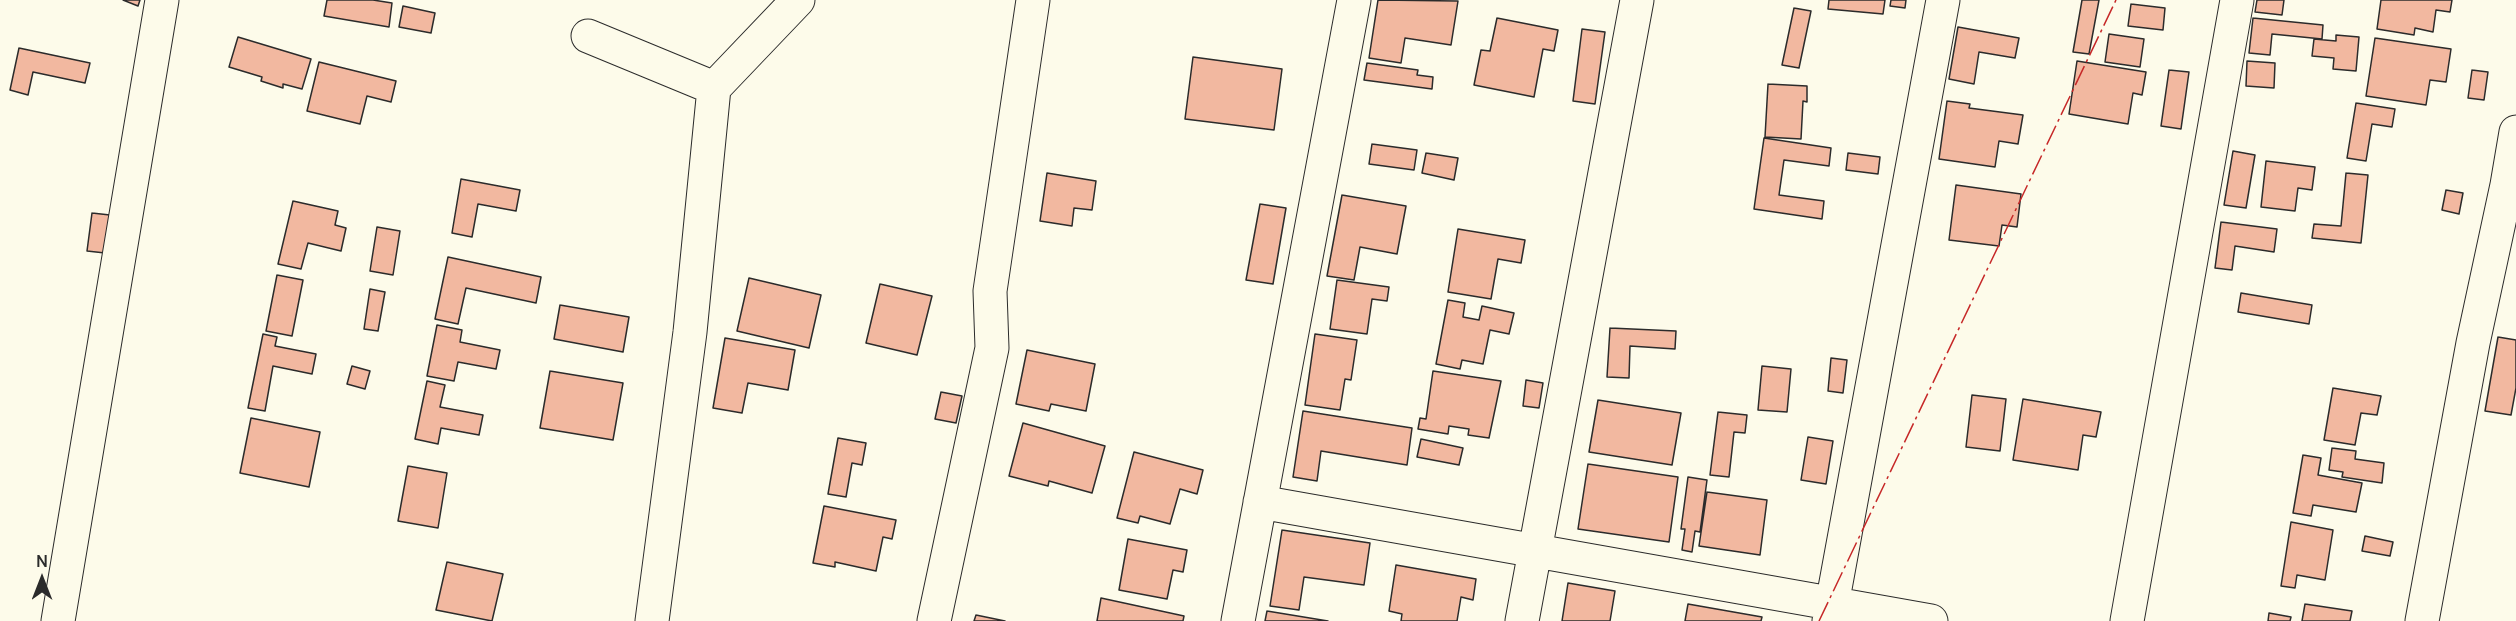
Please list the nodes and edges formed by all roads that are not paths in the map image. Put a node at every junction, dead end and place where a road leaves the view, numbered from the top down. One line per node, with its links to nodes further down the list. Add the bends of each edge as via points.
1 (162, 0): 14 (street)
2 (798, 0): 9 (street)
3 (1033, 0): 16 (street, via 990,291 992,348)
4 (1354, 0): 11 (street)
5 (1636, 0): 12 (street)
6 (1943, 0): 13 (street)
7 (2237, 0): 20 (street)
8 (588, 36): 9 (street)
9 (714, 88): 15 (street, via 690,332)
10 (2516, 132): 21 (street)
11 (1260, 502): 12 (street); 17 (street)
12 (1535, 553): 13 (street); 18 (street)
13 (1831, 612): 19 (street)
14 (58, 621)
15 (652, 621)
16 (934, 621)
17 (1238, 621)
18 (1522, 621)
19 (1931, 621)
20 (2127, 621)
21 (2422, 621)

